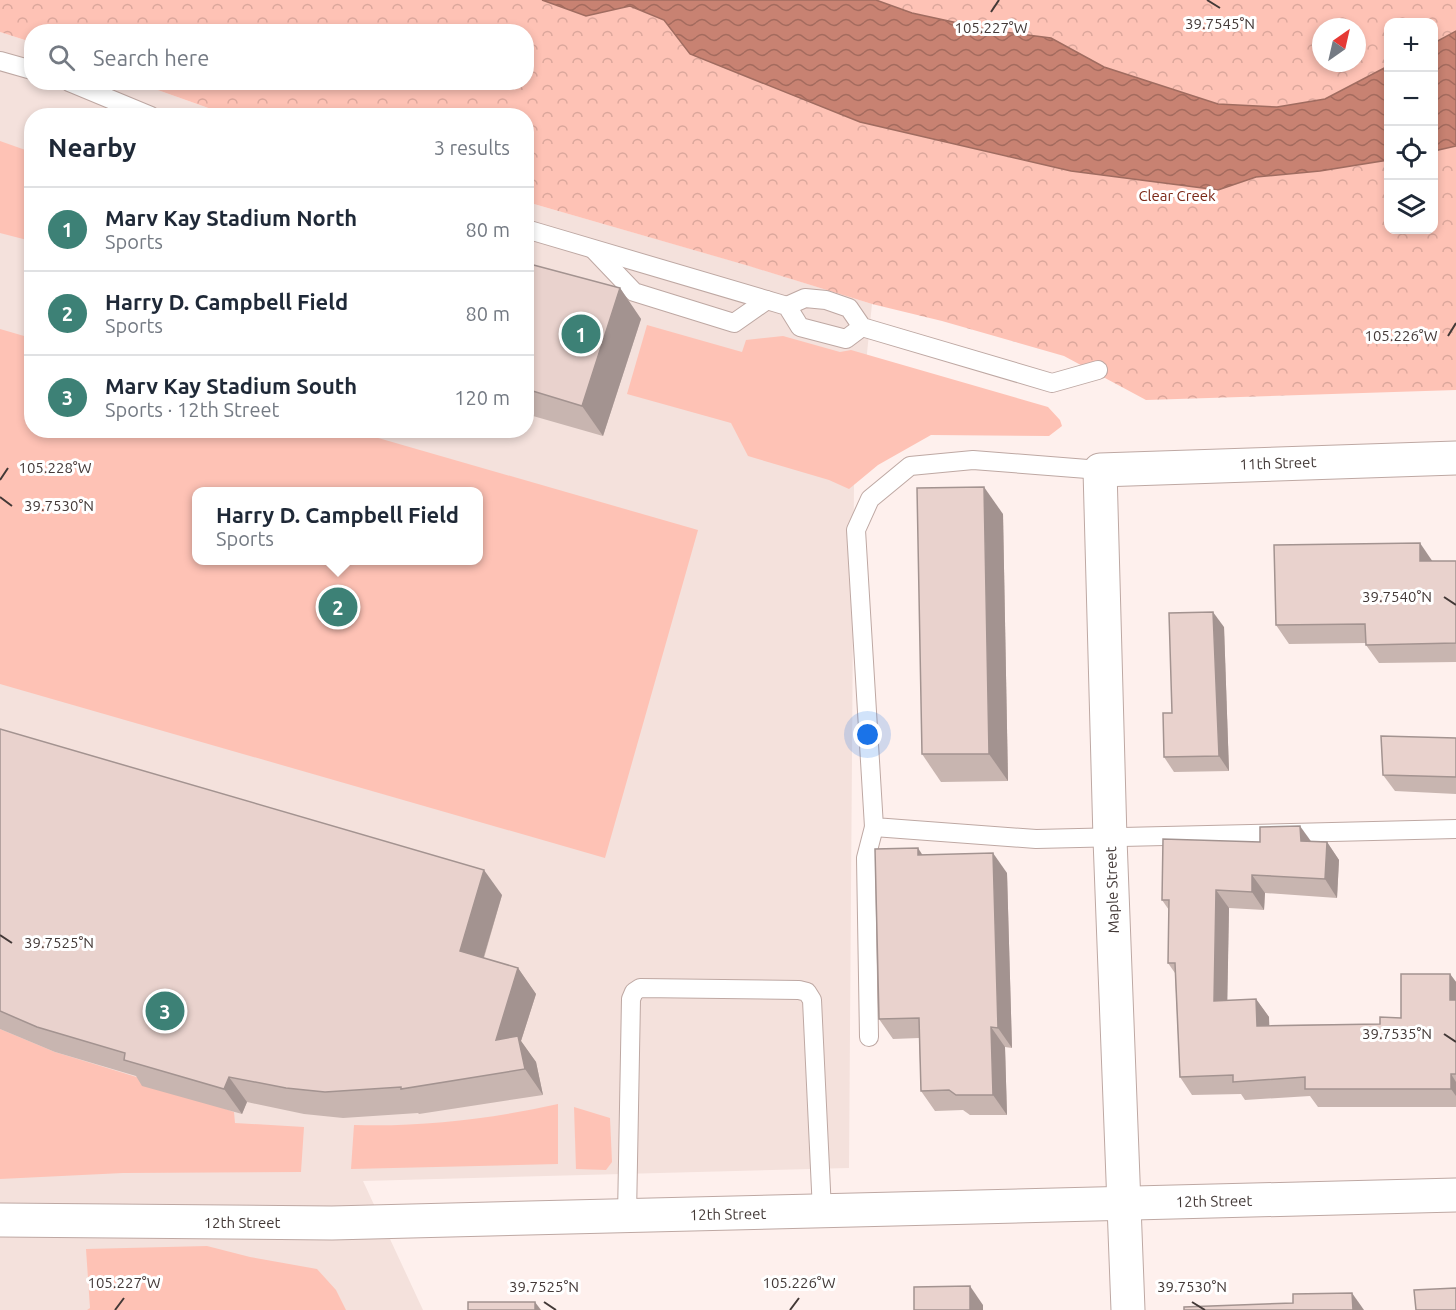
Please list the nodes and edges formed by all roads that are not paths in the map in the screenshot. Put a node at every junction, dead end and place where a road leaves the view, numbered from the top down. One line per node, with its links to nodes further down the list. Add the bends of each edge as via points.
1 (0, 61): 2 (lane)
2 (24, 68)
3 (88, 90): 4 (lane)
4 (132, 108)
5 (534, 231): 6 (lane)
6 (593, 249): 7 (lane); 7 (lane, via 634,292 734,323)
7 (767, 300): 8 (lane)
8 (787, 306): 9 (lane, via 805,298 826,300 849,308); 9 (lane, via 800,327 834,337 846,339)
9 (862, 327): 10 (lane, via 1052,383)
10 (1098, 370)
11 (1456, 458): 12 (street, 11th Street)
12 (1100, 470): 13 (lane, via 973,460 910,466 870,499 856,530); 15 (street, Maple Street)
13 (874, 826): 15 (lane, via 1036,839); 16 (lane, via 866,858)
14 (1456, 828): 15 (lane)
15 (1110, 838): 18 (street, Maple Street)
16 (868, 1037)
17 (1456, 1195): 18 (street, 12th Street)
18 (1125, 1204): 19 (street, 12th Street); 22 (street, Maple Street)
19 (822, 1211): 20 (street, 12th Street); 20 (lane, via 812,1000 807,992 639,988 631,999)
20 (627, 1216): 21 (street, 12th Street, via 332,1223)
21 (0, 1220)
22 (1128, 1310)

